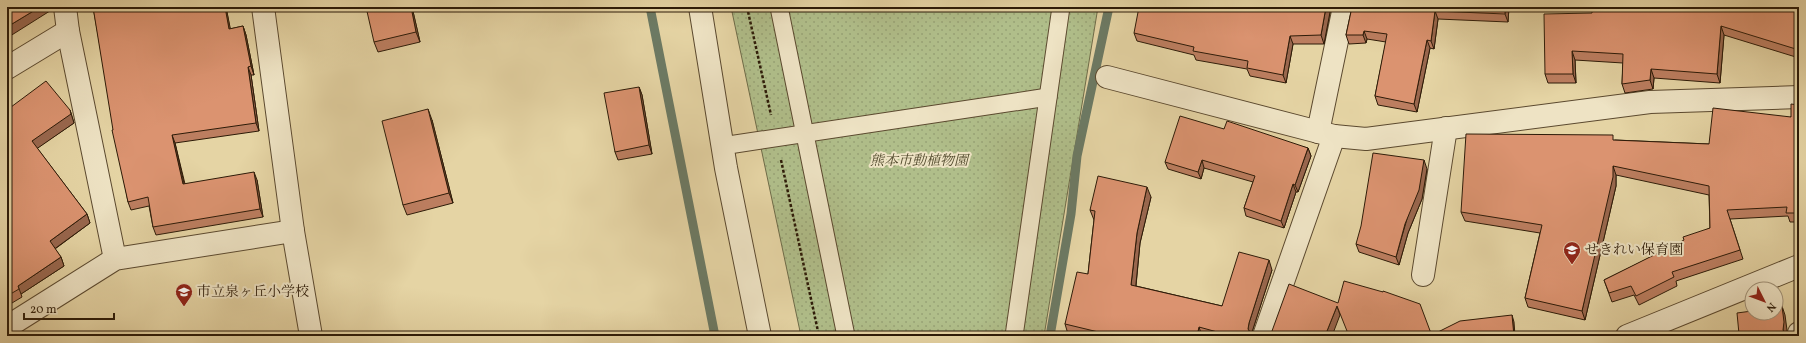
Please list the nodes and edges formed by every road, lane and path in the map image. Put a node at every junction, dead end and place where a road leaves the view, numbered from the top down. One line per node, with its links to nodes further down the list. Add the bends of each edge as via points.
1 (65, 7): 8 (street)
2 (263, 7): 18 (street)
3 (700, 7): 17 (street)
4 (747, 7): 16 (path)
5 (779, 7): 14 (lane)
6 (1061, 7): 11 (lane)
7 (1344, 7): 15 (street)
8 (68, 31): 9 (street); 19 (street)
9 (7, 68)
10 (1107, 77): 15 (street)
11 (1048, 97): 14 (lane); 28 (lane)
12 (1799, 97): 13 (street, via 1650,102)
13 (1446, 128): 15 (street, via 1366,139); 21 (street)
14 (805, 133): 16 (lane); 27 (lane)
15 (1326, 134): 29 (street)
16 (776, 137): 17 (lane); 26 (path)
17 (722, 146): 25 (street)
18 (293, 231): 19 (street); 24 (street)
19 (115, 259): 22 (street)
20 (1799, 269): 30 (street)
21 (1423, 275)
22 (7, 327)
23 (1799, 332): 31 (street)
24 (312, 336)
25 (760, 336)
26 (819, 336)
27 (846, 336)
28 (1014, 336)
29 (1264, 336)
30 (1627, 336)
31 (1798, 336)

